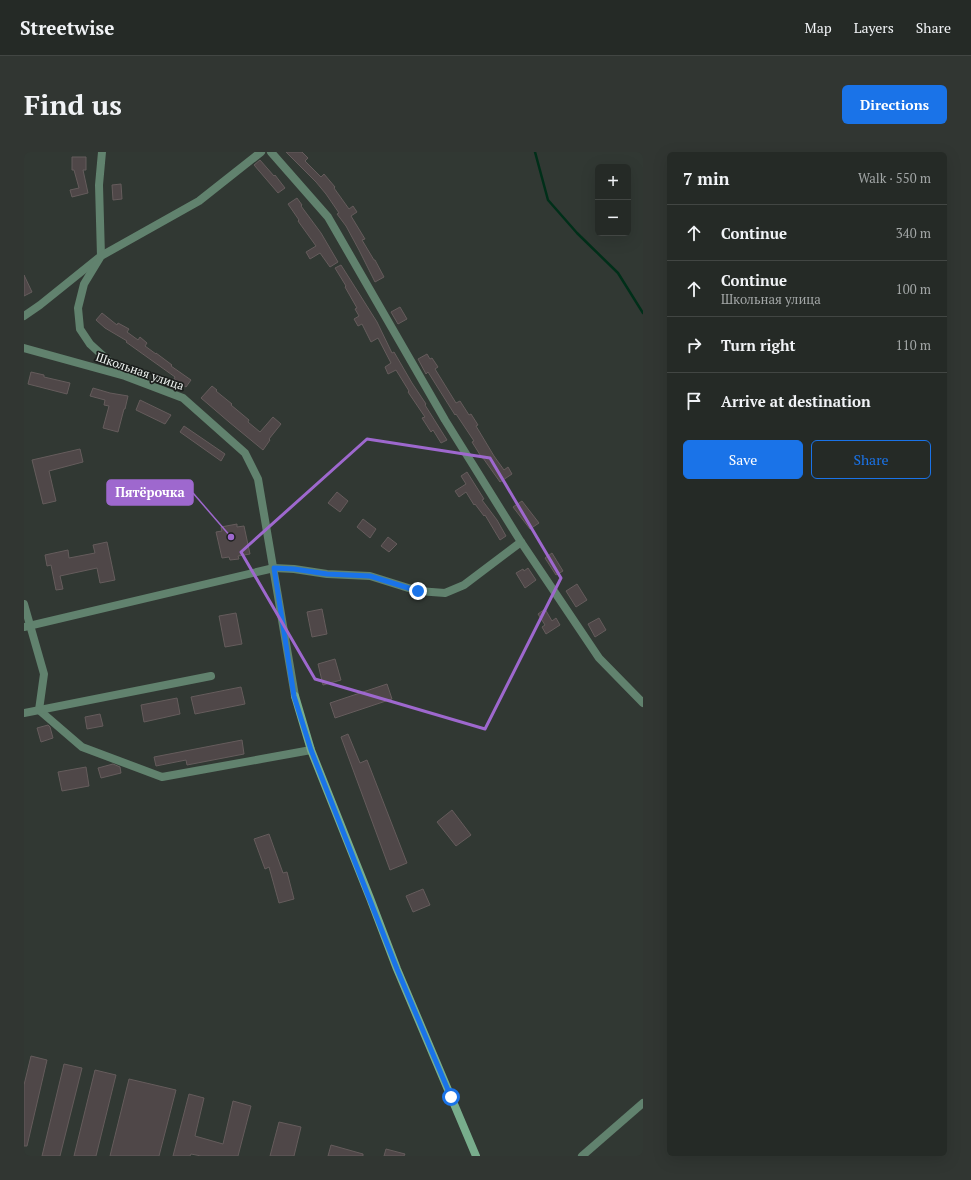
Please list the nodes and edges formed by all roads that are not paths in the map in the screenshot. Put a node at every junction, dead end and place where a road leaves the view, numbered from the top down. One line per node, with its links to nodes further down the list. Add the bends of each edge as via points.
1 (102, 152): 4 (street, via 99,185)
2 (261, 152): 4 (street, via 199,201)
3 (271, 152): 8 (street, via 328,217 445,420)
4 (101, 256): 5 (street); 7 (street, via 84,284 78,308 80,329 90,344)
5 (24, 316)
6 (24, 348): 7 (street, Школьная улица)
7 (125, 376): 9 (street, Школьная улица, via 183,398 244,453 258,479)
8 (521, 542): 9 (street, via 464,585 445,593 418,591 370,576); 13 (street, via 598,658)
9 (274, 568): 11 (street); 16 (street, Школьная улица, via 294,696)
10 (24, 604): 11 (street)
11 (27, 626): 14 (street, via 44,674)
12 (211, 676): 14 (street)
13 (643, 703)
14 (39, 710): 15 (street); 16 (street, via 82,747 162,777)
15 (24, 713)
16 (311, 750): 18 (street, via 397,969)
17 (643, 1103): 19 (street)
18 (476, 1156)
19 (582, 1156)

